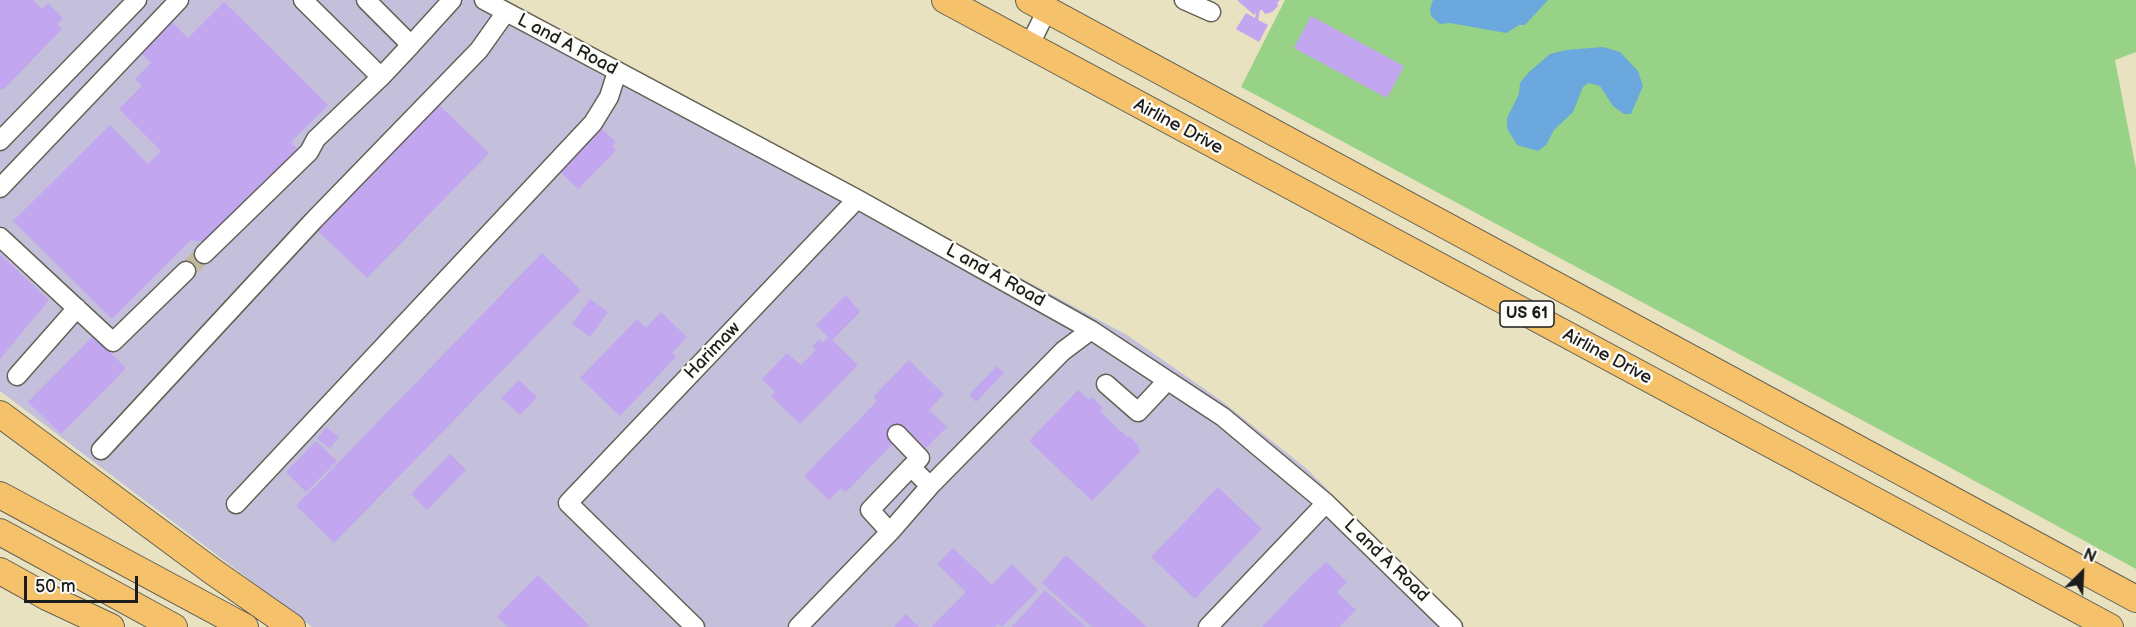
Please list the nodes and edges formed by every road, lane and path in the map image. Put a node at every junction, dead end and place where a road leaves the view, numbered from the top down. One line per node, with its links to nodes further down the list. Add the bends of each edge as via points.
1 (179, 0): 17 (street)
2 (303, 0): 16 (street)
3 (366, 0): 12 (street)
4 (452, 0): 12 (street)
5 (484, 0): 10 (street, L and A Road)
6 (945, 0): 13 (highway, Airline Drive / US 61)
7 (1184, 0): 11 (street)
8 (132, 2): 14 (street)
9 (1041, 3): 13 (street); 18 (highway, US 61)
10 (506, 12): 15 (street, L and A Road); 35 (street, via 479,50 314,220)
11 (1211, 12)
12 (411, 45): 16 (street)
13 (1029, 46): 20 (highway, Airline Drive / US 61)
14 (76, 61): 17 (street); 19 (street)
15 (616, 72): 22 (street, L and A Road); 40 (street, via 609,97 593,123)
16 (381, 76): 24 (street)
17 (98, 84): 21 (street)
18 (1281, 135): 20 (highway); 26 (highway, US 61)
19 (0, 141)
20 (1262, 172): 28 (highway, Airline Drive / US 61)
21 (0, 188)
22 (857, 199): 29 (street, L and A Road); 50 (street, Harimaw, via 568,503)
23 (0, 237): 27 (street)
24 (204, 254)
25 (186, 271): 27 (street, via 113,342)
26 (1569, 291): 28 (highway); 44 (highway, US 61)
27 (77, 308): 30 (street)
28 (1552, 328): 53 (highway, Airline Drive / US 61)
29 (1091, 330): 31 (street, L and A Road); 37 (street, via 1063,351)
30 (17, 376)
31 (1167, 381): 32 (street, via 1138,412); 39 (street, L and A Road, via 1223,417)
32 (1106, 384)
33 (0, 414): 49 (highway)
34 (897, 434): 36 (street, via 920,458)
35 (101, 450)
36 (911, 467): 37 (street); 42 (street, via 870,510)
37 (930, 486): 42 (street)
38 (0, 495): 48 (highway)
39 (1326, 503): 45 (street, L and A Road); 52 (street)
40 (236, 504)
41 (0, 532): 47 (highway)
42 (890, 532): 51 (street)
43 (0, 571): 46 (highway)
44 (2136, 599)
45 (1442, 623)
46 (111, 627)
47 (174, 627)
48 (245, 627)
49 (292, 627)
50 (695, 627)
51 (798, 627)
52 (1208, 627)
53 (2110, 627)

